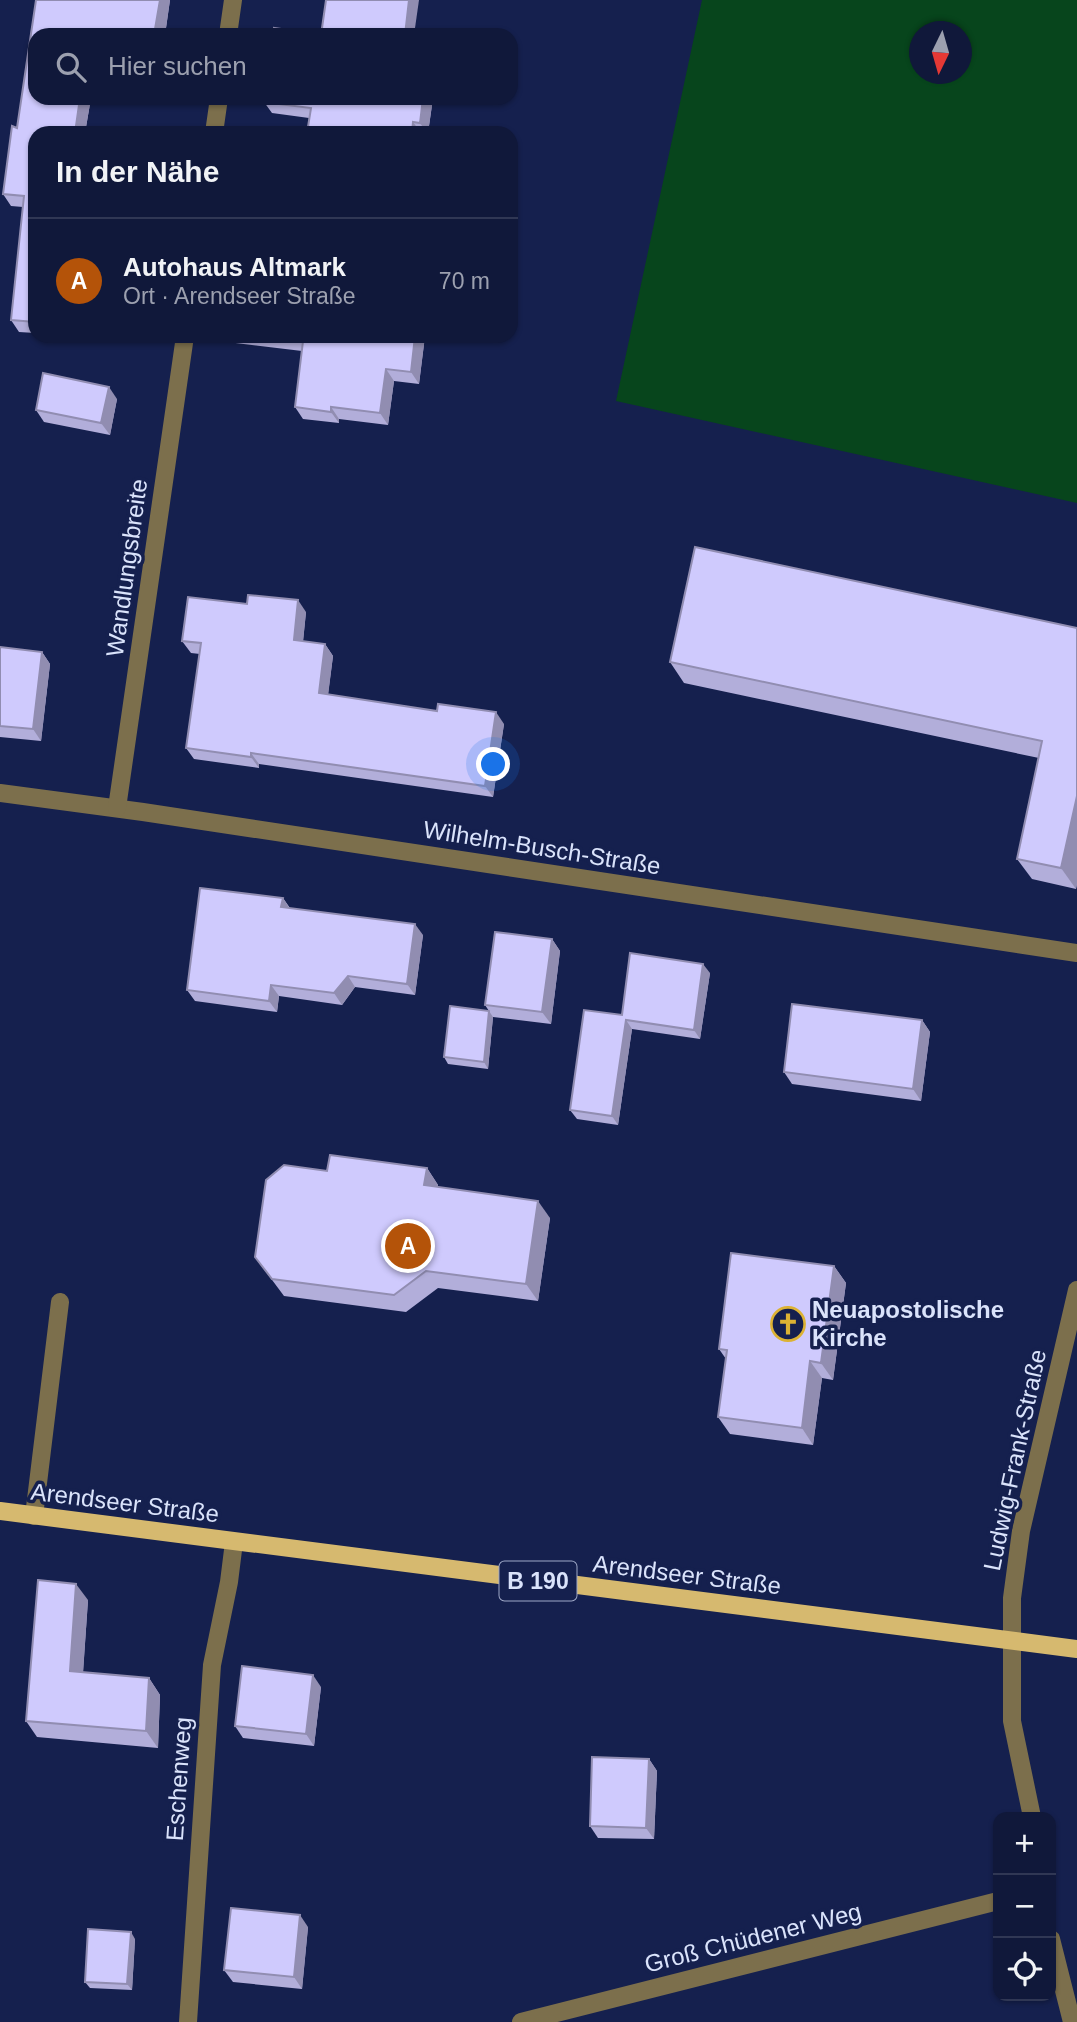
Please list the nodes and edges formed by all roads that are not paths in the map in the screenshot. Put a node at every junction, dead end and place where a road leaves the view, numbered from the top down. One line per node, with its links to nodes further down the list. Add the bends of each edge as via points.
1 (233, 0): 2 (street)
2 (229, 28)
3 (218, 105): 4 (street)
4 (215, 126)
5 (184, 343): 7 (street, Wandlungsbreite)
6 (0, 793): 7 (street, Wilhelm-Busch-Straße)
7 (117, 808): 8 (street, Wilhelm-Busch-Straße)
8 (1077, 953)
9 (1077, 1290): 14 (street, Ludwig-Frank-Straße, via 1016,1559)
10 (60, 1302): 12 (street)
11 (0, 1511): 12 (main road, Arendseer Straße / B 190)
12 (34, 1516): 13 (main road, Arendseer Straße / B 190)
13 (234, 1542): 14 (main road, Arendseer Straße / B 190); 19 (street, Eschenweg, via 212,1665)
14 (1011, 1641): 15 (main road, Arendseer Straße / B 190); 16 (street, via 1012,1721)
15 (1077, 1649)
16 (1031, 1812)
17 (993, 1902): 20 (street, Groß Chüdener Weg)
18 (1056, 1959): 21 (street)
19 (188, 2022)
20 (520, 2022)
21 (1072, 2022)

